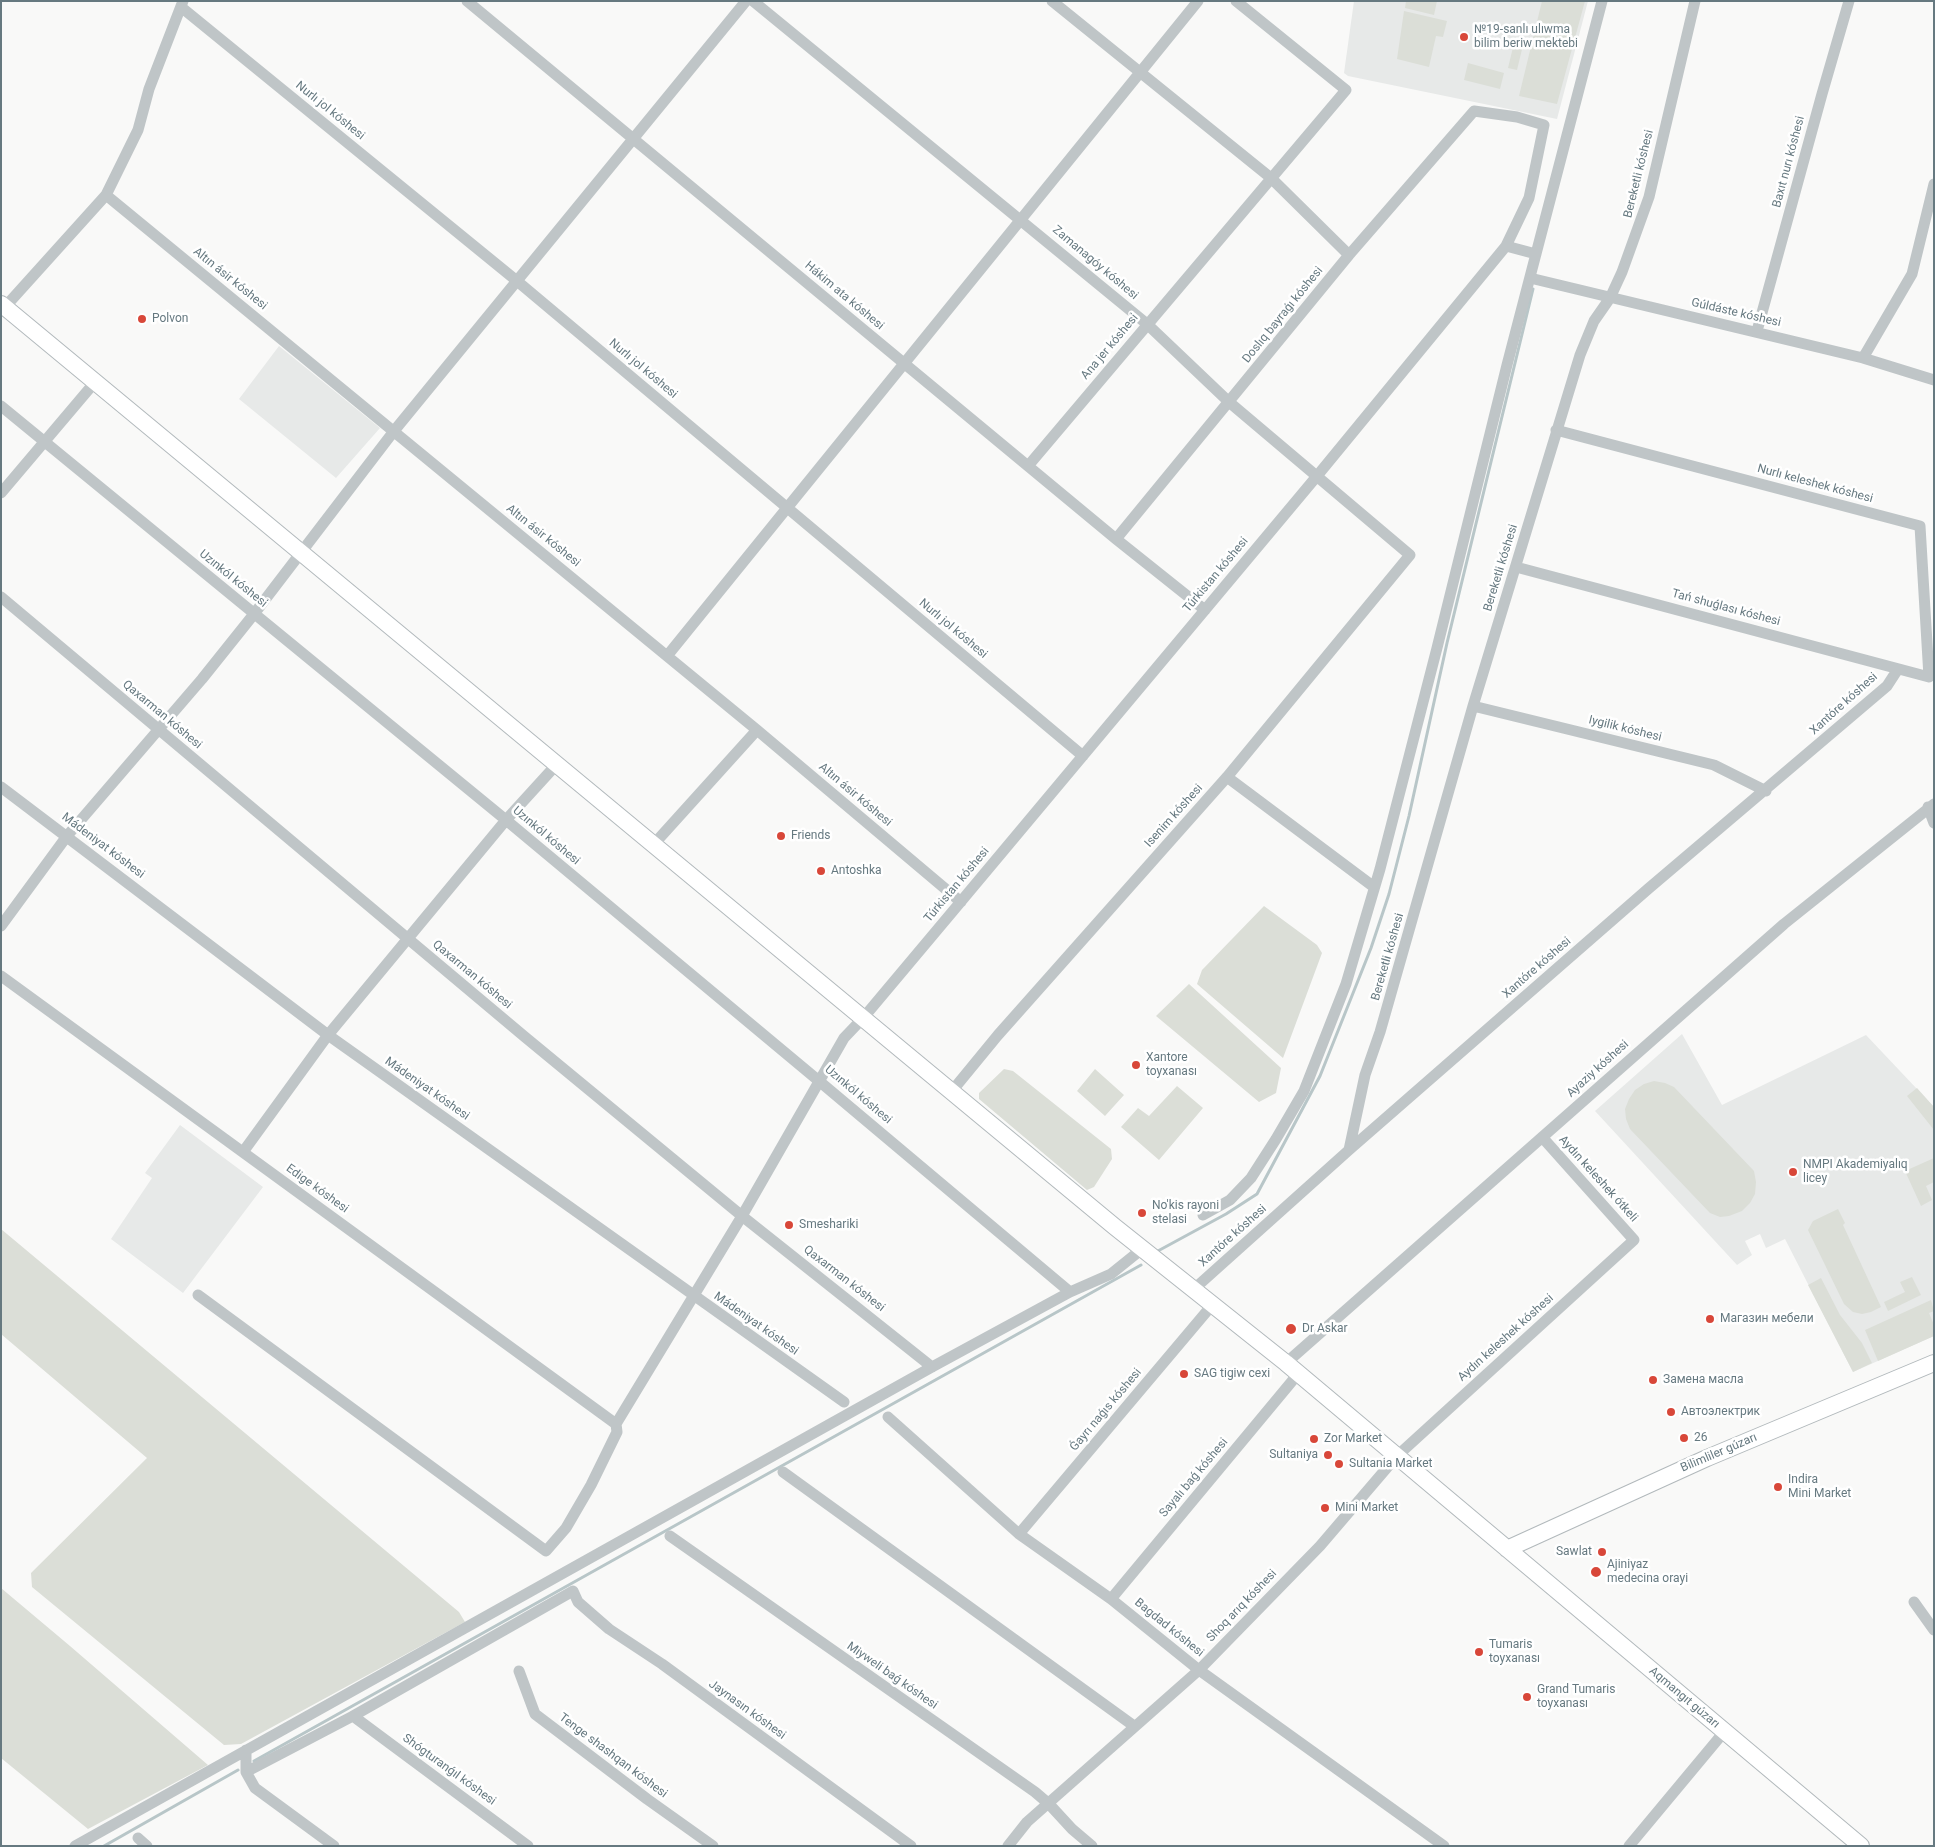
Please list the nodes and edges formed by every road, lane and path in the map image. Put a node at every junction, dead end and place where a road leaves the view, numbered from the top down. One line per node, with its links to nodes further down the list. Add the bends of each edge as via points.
1 (467, 1): 13 (street, Hákim ata kóshesi)
2 (746, 1): 13 (street)
3 (753, 1): 17 (street, Zamanagóy kóshesi)
4 (1052, 1): 11 (street)
5 (1198, 1): 11 (street)
6 (1236, 1): 14 (street, Ana jer kóshesi, via 1346,90)
7 (1602, 1): 19 (street)
8 (1695, 1): 23 (street, Bereketli kóshesi, via 1649,197)
9 (1849, 1): 26 (street, Baxıt nurı kóshesi)
10 (182, 4): 16 (street, via 149,89 138,130); 22 (street, Nurlı jol kóshesi)
11 (1141, 74): 14 (street); 17 (street)
12 (1474, 110): 18 (street, Túrkistan kóshesi, via 1544,125 1529,198); 20 (street, Doslıq bayraǵı kóshesi)
13 (633, 139): 22 (street); 28 (street, Hákim ata kóshesi)
14 (1271, 178): 20 (street); 25 (street, Ana jer kóshesi)
15 (1934, 184): 27 (street, via 1912,274)
16 (106, 195): 24 (street); 34 (street, Altın ásir kóshesi)
17 (1021, 219): 25 (street, Zamanagóy kóshesi); 28 (street)
18 (1506, 246): 19 (street); 37 (street, Túrkistan kóshesi)
19 (1536, 254): 21 (street)
20 (1350, 255): 31 (street, Doslıq bayraǵı kóshesi)
21 (1530, 278): 23 (street, Gúldáste kóshesi); 63 (street)
22 (517, 281): 34 (street); 39 (street, Nurlı jol kóshesi)
23 (1610, 298): 26 (street, Gúldáste kóshesi); 33 (street, Bereketli kóshesi, via 1594,321 1580,355)
24 (3, 305): 30 (main road, Aqmangıt gúzarı)
25 (1148, 324): 31 (street, Zamanagóy kóshesi); 36 (street, Ana jer kóshesi)
26 (1757, 331): 27 (street, Gúldáste kóshesi)
27 (1864, 358): 29 (street, Gúldáste kóshesi)
28 (904, 364): 36 (street, Hákim ata kóshesi); 39 (street)
29 (1934, 380)
30 (95, 382): 35 (street); 41 (main road, Aqmangıt gúzarı)
31 (1229, 402): 37 (street, Zamanagóy kóshesi); 40 (street, Doslıq bayraǵı kóshesi)
32 (1, 406): 35 (street, Uzınkól kóshesi)
33 (1556, 430): 43 (street, Bereketli kóshesi); 49 (street, Nurlı keleshek kóshesi, via 1920,526)
34 (394, 431): 41 (street); 47 (street, Altın ásir kóshesi)
35 (44, 443): 38 (street); 46 (street, Uzınkól kóshesi)
36 (1028, 466): 40 (street, Hákim ata kóshesi)
37 (1317, 476): 42 (street, Zamanagóy kóshesi); 45 (street, Túrkistan kóshesi)
38 (1, 493)
39 (787, 508): 47 (street); 53 (street, Nurlı jol kóshesi)
40 (1116, 539): 45 (street, Hákim ata kóshesi)
41 (302, 551): 46 (street); 54 (main road, Aqmangıt gúzarı)
42 (1410, 555): 55 (street, Isenim kóshesi)
43 (1516, 567): 48 (street, Tań shuǵlası kóshesi); 50 (street, Bereketli kóshesi)
44 (1, 597): 51 (street, Qaxarman kóshesi)
45 (1204, 610): 53 (street, Túrkistan kóshesi)
46 (254, 614): 51 (street); 59 (street, Uzınkól kóshesi)
47 (667, 656): 52 (street, Altın ásir kóshesi)
48 (1898, 669): 49 (street, Tań shuǵlası kóshesi); 57 (street, Xantóre kóshesi, via 1887,686)
49 (1931, 680)
50 (1473, 706): 57 (street, Iygilik kóshesi, via 1714,765); 73 (street, Bereketli kóshesi, via 1365,1075)
51 (158, 730): 61 (street); 66 (street, Qaxarman kóshesi)
52 (757, 730): 62 (street); 64 (street, Altın ásir kóshesi)
53 (1083, 756): 64 (street, Túrkistan kóshesi)
54 (557, 764): 59 (street); 62 (main road, Aqmangıt gúzarı)
55 (1227, 777): 63 (street); 71 (street, Isenim kóshesi, via 998,1035)
56 (1, 787): 61 (street, Mádeniyat kóshesi)
57 (1766, 790): 73 (street, Xantóre kóshesi)
58 (1931, 805): 60 (street); 72 (street, Ayaziy kóshesi, via 1784,924)
59 (506, 820): 66 (street); 70 (street, Uzınkól kóshesi)
60 (1934, 823)
61 (67, 836): 65 (street); 69 (street, Mádeniyat kóshesi)
62 (654, 844): 68 (main road, Aqmangıt gúzarı)
63 (1374, 887): 75 (street, via 1346,984 1304,1091 1252,1178 1230,1200)
64 (960, 902): 68 (street, Túrkistan kóshesi)
65 (1, 926)
66 (408, 940): 69 (street); 76 (street, Qaxarman kóshesi)
67 (1, 976): 74 (street, Edige kóshesi)
68 (864, 1017): 70 (street, Túrkistan kóshesi, via 844,1038); 71 (main road, Aqmangıt gúzarı)
69 (328, 1035): 74 (street); 82 (street, Mádeniyat kóshesi)
70 (819, 1080): 76 (street, Túrkistan kóshesi); 80 (street, Uzınkól kóshesi)
71 (952, 1092): 78 (main road, Aqmangıt gúzarı)
72 (1542, 1138): 77 (street, Aydın keleshek ótkeli); 86 (street, Ayaziy kóshesi)
73 (1349, 1150): 79 (street, Xantóre kóshesi)
74 (243, 1152): 89 (street, Edige kóshesi)
75 (1203, 1215)
76 (742, 1216): 82 (street, Túrkistan kóshesi); 85 (street, Qaxarman kóshesi)
77 (1634, 1240): 90 (street, Aydın keleshek kóshesi)
78 (1142, 1249): 79 (main road, Aqmangıt gúzarı); 80 (street, via 1111,1274)
79 (1194, 1289): 83 (main road, Aqmangıt gúzarı)
80 (1070, 1292): 85 (street)
81 (198, 1295): 89 (street, Túrkistan kóshesi, via 546,1552 566,1528 591,1485 617,1432)
82 (693, 1296): 87 (street, Mádeniyat kóshesi); 89 (street, Túrkistan kóshesi)
83 (1213, 1304): 86 (main road, Aqmangıt gúzarı); 92 (street, Ǵayrı naǵıs kóshesi)
84 (1934, 1363): 94 (main road, Bilimliler gúzarı, via 1714,1455)
85 (932, 1367): 103 (street)
86 (1292, 1368): 90 (main road, Aqmangıt gúzarı); 95 (street, Sayalı baǵ kóshesi)
87 (844, 1402)
88 (888, 1417): 92 (street, Bagdad kóshesi)
89 (616, 1424)
90 (1397, 1456): 94 (main road, Aqmangıt gúzarı); 98 (street, Shoq arıq kóshesi, via 1320,1546)
91 (783, 1472): 101 (street)
92 (1019, 1534): 95 (street, Bagdad kóshesi)
93 (670, 1536): 105 (street, Miyweli baǵ kóshesi)
94 (1507, 1549): 102 (main road, Aqmangıt gúzarı)
95 (1111, 1599): 98 (street, Bagdad kóshesi)
96 (1914, 1602): 97 (street)
97 (1934, 1630)
98 (1199, 1670): 101 (street, Shoq arıq kóshesi); 113 (street, Bagdad kóshesi)
99 (519, 1671): 109 (street, Tenge shashqan kóshesi, via 534,1714)
100 (353, 1716): 104 (street); 108 (street, Shógturanǵıl kóshesi); 110 (street, Jaynasın kóshesi, via 573,1590 578,1602 609,1629 662,1664)
101 (1134, 1726): 105 (street, Shoq arıq kóshesi)
102 (1724, 1732): 114 (street); 115 (main road, Aqmangıt gúzarı)
103 (246, 1750): 104 (street); 106 (street)
104 (246, 1772): 107 (street, via 255,1788)
105 (1049, 1804): 111 (street, Shoq arıq kóshesi, via 1027,1822); 112 (street, Miyweli baǵ kóshesi)
106 (75, 1846)
107 (334, 1846)
108 (528, 1846)
109 (713, 1846)
110 (911, 1846)
111 (1008, 1846)
112 (1092, 1846)
113 (1444, 1846)
114 (1629, 1846)
115 (1861, 1846)

